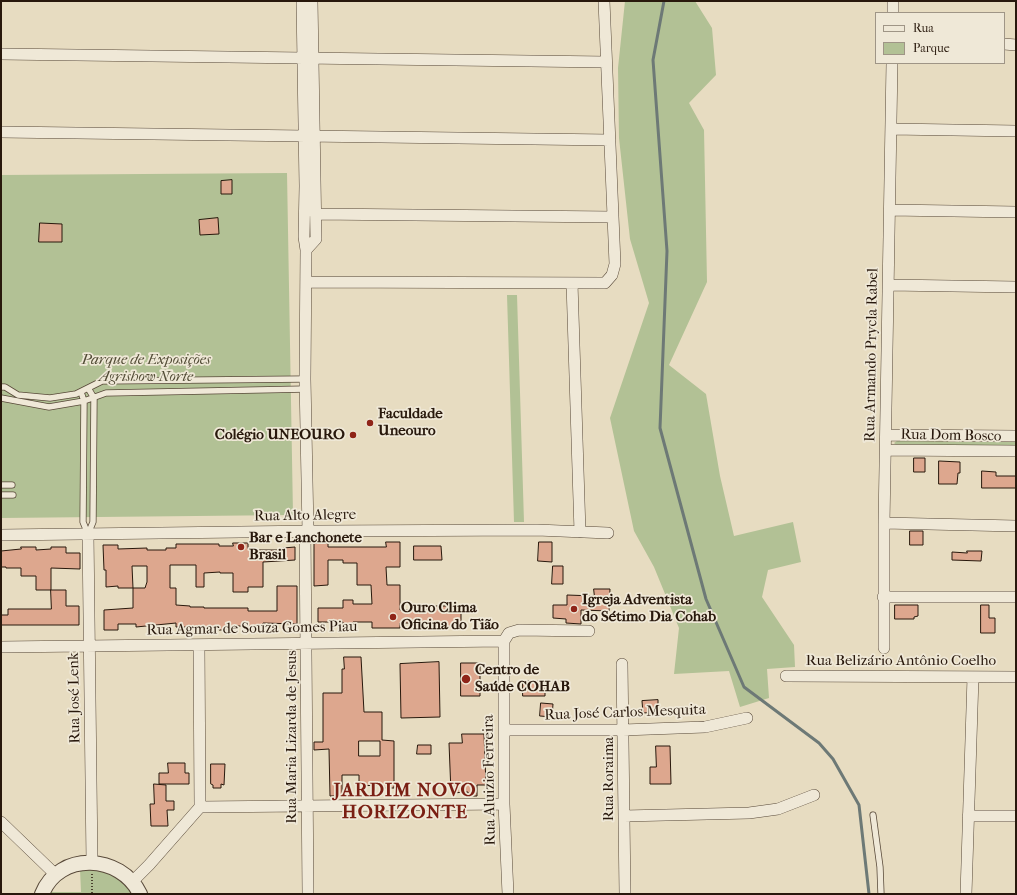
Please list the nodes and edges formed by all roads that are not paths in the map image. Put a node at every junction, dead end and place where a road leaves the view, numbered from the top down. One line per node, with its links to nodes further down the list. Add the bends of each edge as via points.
1 (302, 1): 9 (street)
2 (312, 1): 9 (street)
3 (604, 1): 10 (street)
4 (893, 1): 5 (street)
5 (893, 12)
6 (1005, 44): 7 (street)
7 (1016, 45)
8 (1, 54): 9 (street)
9 (308, 58): 10 (street); 15 (street)
10 (606, 62): 16 (street)
11 (892, 64): 12 (street, Rua Armando Prycla Rabel)
12 (891, 129): 13 (street); 17 (street, Rua Armando Prycla Rabel)
13 (1016, 131)
14 (1, 132): 15 (street)
15 (309, 136): 16 (street); 19 (street); 21 (street, Rua Maria Lizarda de Jesus, via 304,237)
16 (610, 140): 20 (street)
17 (890, 210): 18 (street); 24 (street, Rua Armando Prycla Rabel)
18 (1016, 212)
19 (315, 214): 20 (street); 21 (street, via 316,239)
20 (613, 217): 23 (street, via 615,264 610,279 605,283)
21 (306, 250): 22 (street, Rua Maria Lizarda de Jesus)
22 (306, 282): 23 (street); 26 (street, Rua Maria Lizarda de Jesus)
23 (572, 283): 46 (street)
24 (889, 285): 25 (street); 33 (street, Rua Armando Prycla Rabel)
25 (1016, 287)
26 (306, 384): 28 (lane, via 102,381); 31 (lane, via 106,393); 45 (street, Rua Maria Lizarda de Jesus)
27 (2, 386): 29 (lane, via 18,394 50,398)
28 (88, 388): 29 (lane); 31 (lane)
29 (81, 392): 32 (lane)
30 (1, 398): 32 (lane, via 49,407)
31 (94, 398): 32 (lane); 38 (lane)
32 (84, 400): 37 (lane)
33 (886, 435): 34 (street, Rua Dom Bosco); 35 (street, Rua Armando Prycla Rabel)
34 (1016, 436)
35 (886, 450): 36 (street, Rua Dom Bosco); 43 (street, Rua Armando Prycla Rabel)
36 (1016, 451)
37 (83, 456): 38 (lane); 48 (lane, via 83,522)
38 (93, 456): 48 (lane, via 93,522)
39 (1, 485): 40 (lane)
40 (12, 485)
41 (1, 495): 42 (lane)
42 (13, 495)
43 (884, 523): 44 (street); 50 (street, Rua Armando Prycla Rabel)
44 (1016, 526)
45 (306, 531): 46 (street, Rua Alto Alegre); 48 (street, Rua Alto Alegre); 54 (street, Rua Maria Lizarda de Jesus)
46 (580, 532): 47 (street, Rua Alto Alegre)
47 (608, 533)
48 (88, 534): 49 (street, Rua Alto Alegre); 56 (street, Rua José Lenk)
49 (1, 535)
50 (884, 597): 51 (street); 58 (street, Rua Armando Prycla Rabel)
51 (1016, 597)
52 (589, 631): 53 (street, via 519,630 509,633)
53 (504, 641): 54 (street, Rua Agmar de Souza Gomes Piau); 64 (street, Rua Aluizio Ferreira)
54 (306, 643): 55 (street, Rua Agmar de Souza Gomes Piau); 68 (street, Rua Maria Lizarda de Jesus)
55 (199, 645): 56 (street, Rua Agmar de Souza Gomes Piau); 69 (street)
56 (89, 646): 57 (street, Rua Agmar de Souza Gomes Piau); 75 (street, Rua José Lenk)
57 (1, 647)
58 (884, 648)
59 (622, 664): 65 (street, Rua Roraima)
60 (786, 676): 61 (street, Rua Belizário Antônio Coelho)
61 (973, 677): 62 (street, Rua Belizário Antônio Coelho); 72 (street)
62 (1016, 677)
63 (747, 718): 65 (street, Rua José Carlos Mesquita, via 705,727)
64 (504, 730): 65 (street, Rua José Carlos Mesquita); 67 (street, Rua Aluizio Ferreira)
65 (623, 730): 71 (street, Rua Roraima)
66 (814, 795): 71 (street, via 778,809 749,813)
67 (504, 804): 68 (street); 80 (street, Rua Aluizio Ferreira)
68 (307, 805): 69 (street); 79 (street, Rua Maria Lizarda de Jesus)
69 (200, 807): 77 (street, via 149,865)
70 (873, 815): 82 (lane)
71 (624, 816): 81 (street, Rua Roraima)
72 (968, 816): 73 (street); 83 (street)
73 (1016, 816)
74 (1, 822): 76 (street)
75 (92, 862): 76 (street, via 77,864); 77 (street, via 119,870)
76 (56, 875): 78 (street)
77 (138, 891)
78 (40, 893)
79 (308, 894)
80 (508, 894)
81 (625, 894)
82 (881, 894)
83 (966, 894)

